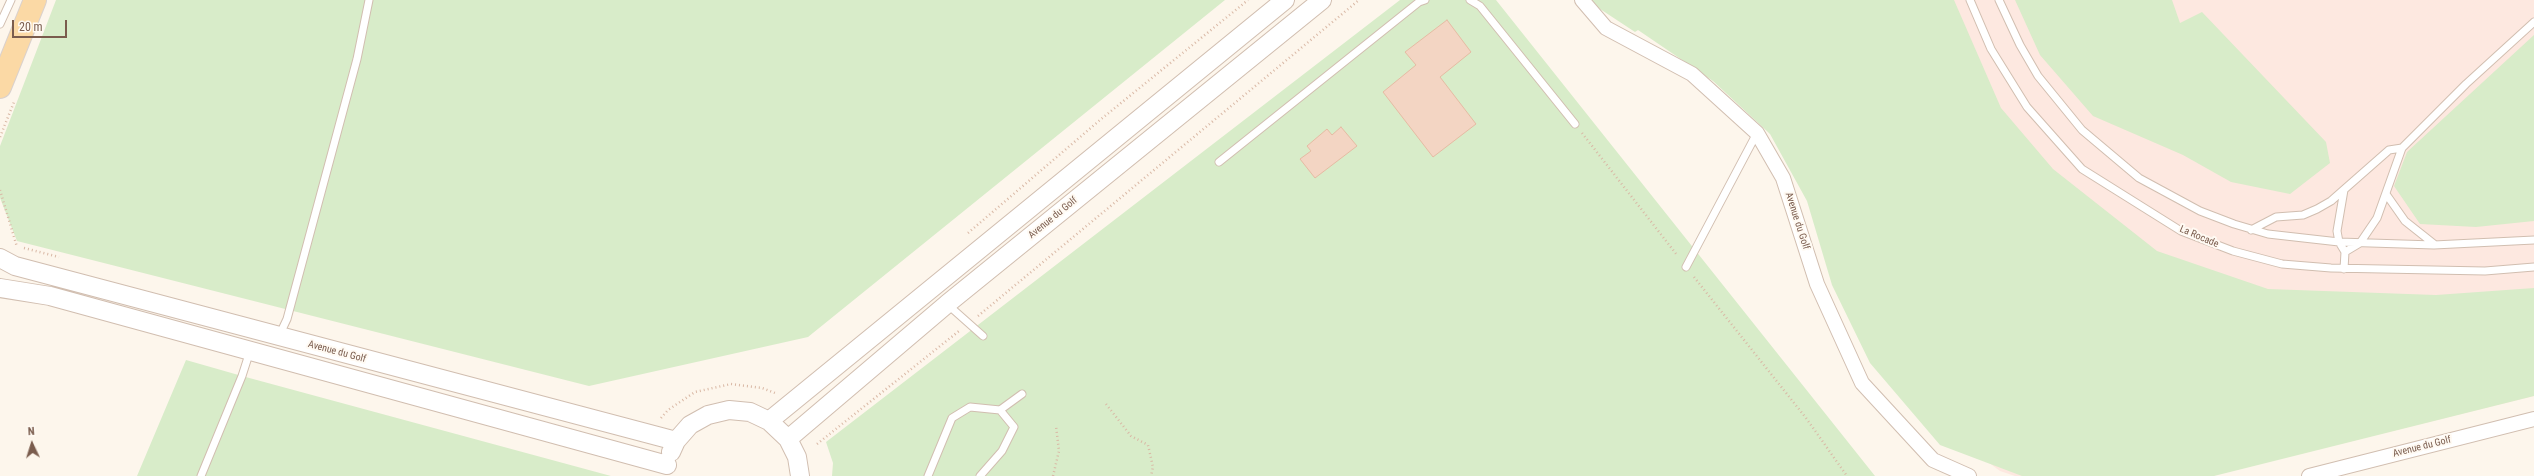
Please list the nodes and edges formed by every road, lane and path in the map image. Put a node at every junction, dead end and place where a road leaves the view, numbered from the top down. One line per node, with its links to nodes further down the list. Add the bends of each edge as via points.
1 (11, 0): 14 (lane)
2 (35, 0): 15 (main road)
3 (369, 0): 36 (lane, via 357,60 287,319)
4 (1248, 0): 23 (path, via 1100,120)
5 (1285, 0): 45 (street)
6 (1322, 0): 34 (street, Avenue du Golf)
7 (1359, 0): 35 (path)
8 (1425, 0): 19 (lane, via 1419,2)
9 (1470, 0): 16 (lane, via 1480,6)
10 (1582, 0): 17 (street, Avenue du Golf, via 1606,28 1692,74)
11 (1970, 0): 32 (lane, La Rocade, via 1991,49 2027,107 2082,169 2181,231 2215,245 2282,264)
12 (1999, 0): 22 (lane, via 2038,76 2082,130 2139,178 2200,211)
13 (2534, 22): 18 (lane, via 2466,84)
14 (0, 24)
15 (0, 87)
16 (1575, 124): 30 (path)
17 (1757, 132): 30 (lane); 58 (street, Avenue du Golf, via 1783,178 1817,284 1862,383 1933,460)
18 (2402, 148): 20 (lane, via 2390,150); 21 (lane)
19 (1219, 162)
20 (2344, 189): 22 (lane, via 2317,209 2303,215 2276,218); 25 (lane, via 2338,219)
21 (2386, 194): 26 (lane, via 2377,218); 27 (lane, via 2414,231)
22 (2251, 230): 25 (lane)
23 (964, 237)
24 (2534, 240): 27 (lane)
25 (2339, 242): 26 (lane); 28 (lane)
26 (2360, 243): 27 (lane); 28 (lane)
27 (2434, 244)
28 (2345, 252): 32 (lane)
29 (0, 258): 36 (street, Avenue du Golf, via 14,266)
30 (1686, 267): 57 (path, via 1806,418)
31 (2534, 267): 32 (lane, La Rocade, via 2484,271)
32 (2344, 268)
33 (0, 288): 38 (street, Avenue du Golf, via 50,296)
34 (947, 304): 35 (lane); 47 (street, Avenue du Golf)
35 (969, 324): 37 (lane); 49 (path)
36 (279, 336): 48 (street, Avenue du Golf)
37 (984, 336)
38 (250, 349): 50 (street, Avenue du Golf); 51 (lane, via 242,376)
39 (780, 388): 40 (path)
40 (774, 392)
41 (1022, 394): 43 (lane)
42 (1106, 404): 56 (path, via 1131,436 1148,445 1153,467)
43 (1000, 410): 53 (lane, via 970,407 952,418); 54 (lane, via 1014,428 1002,452)
44 (2534, 419): 59 (street, Avenue du Golf)
45 (769, 421): 47 (street, Avenue du Golf); 48 (street, Avenue du Golf, via 750,412 708,415 690,425)
46 (1056, 426): 55 (path, via 1059,452)
47 (788, 439): 52 (street, Avenue du Golf, via 797,457)
48 (676, 441): 50 (street, Avenue du Golf)
49 (817, 444)
50 (667, 470)
51 (201, 476)
52 (800, 476)
53 (928, 476)
54 (980, 476)
55 (1053, 476)
56 (1151, 476)
57 (1847, 476)
58 (1969, 476)
59 (2310, 476)

